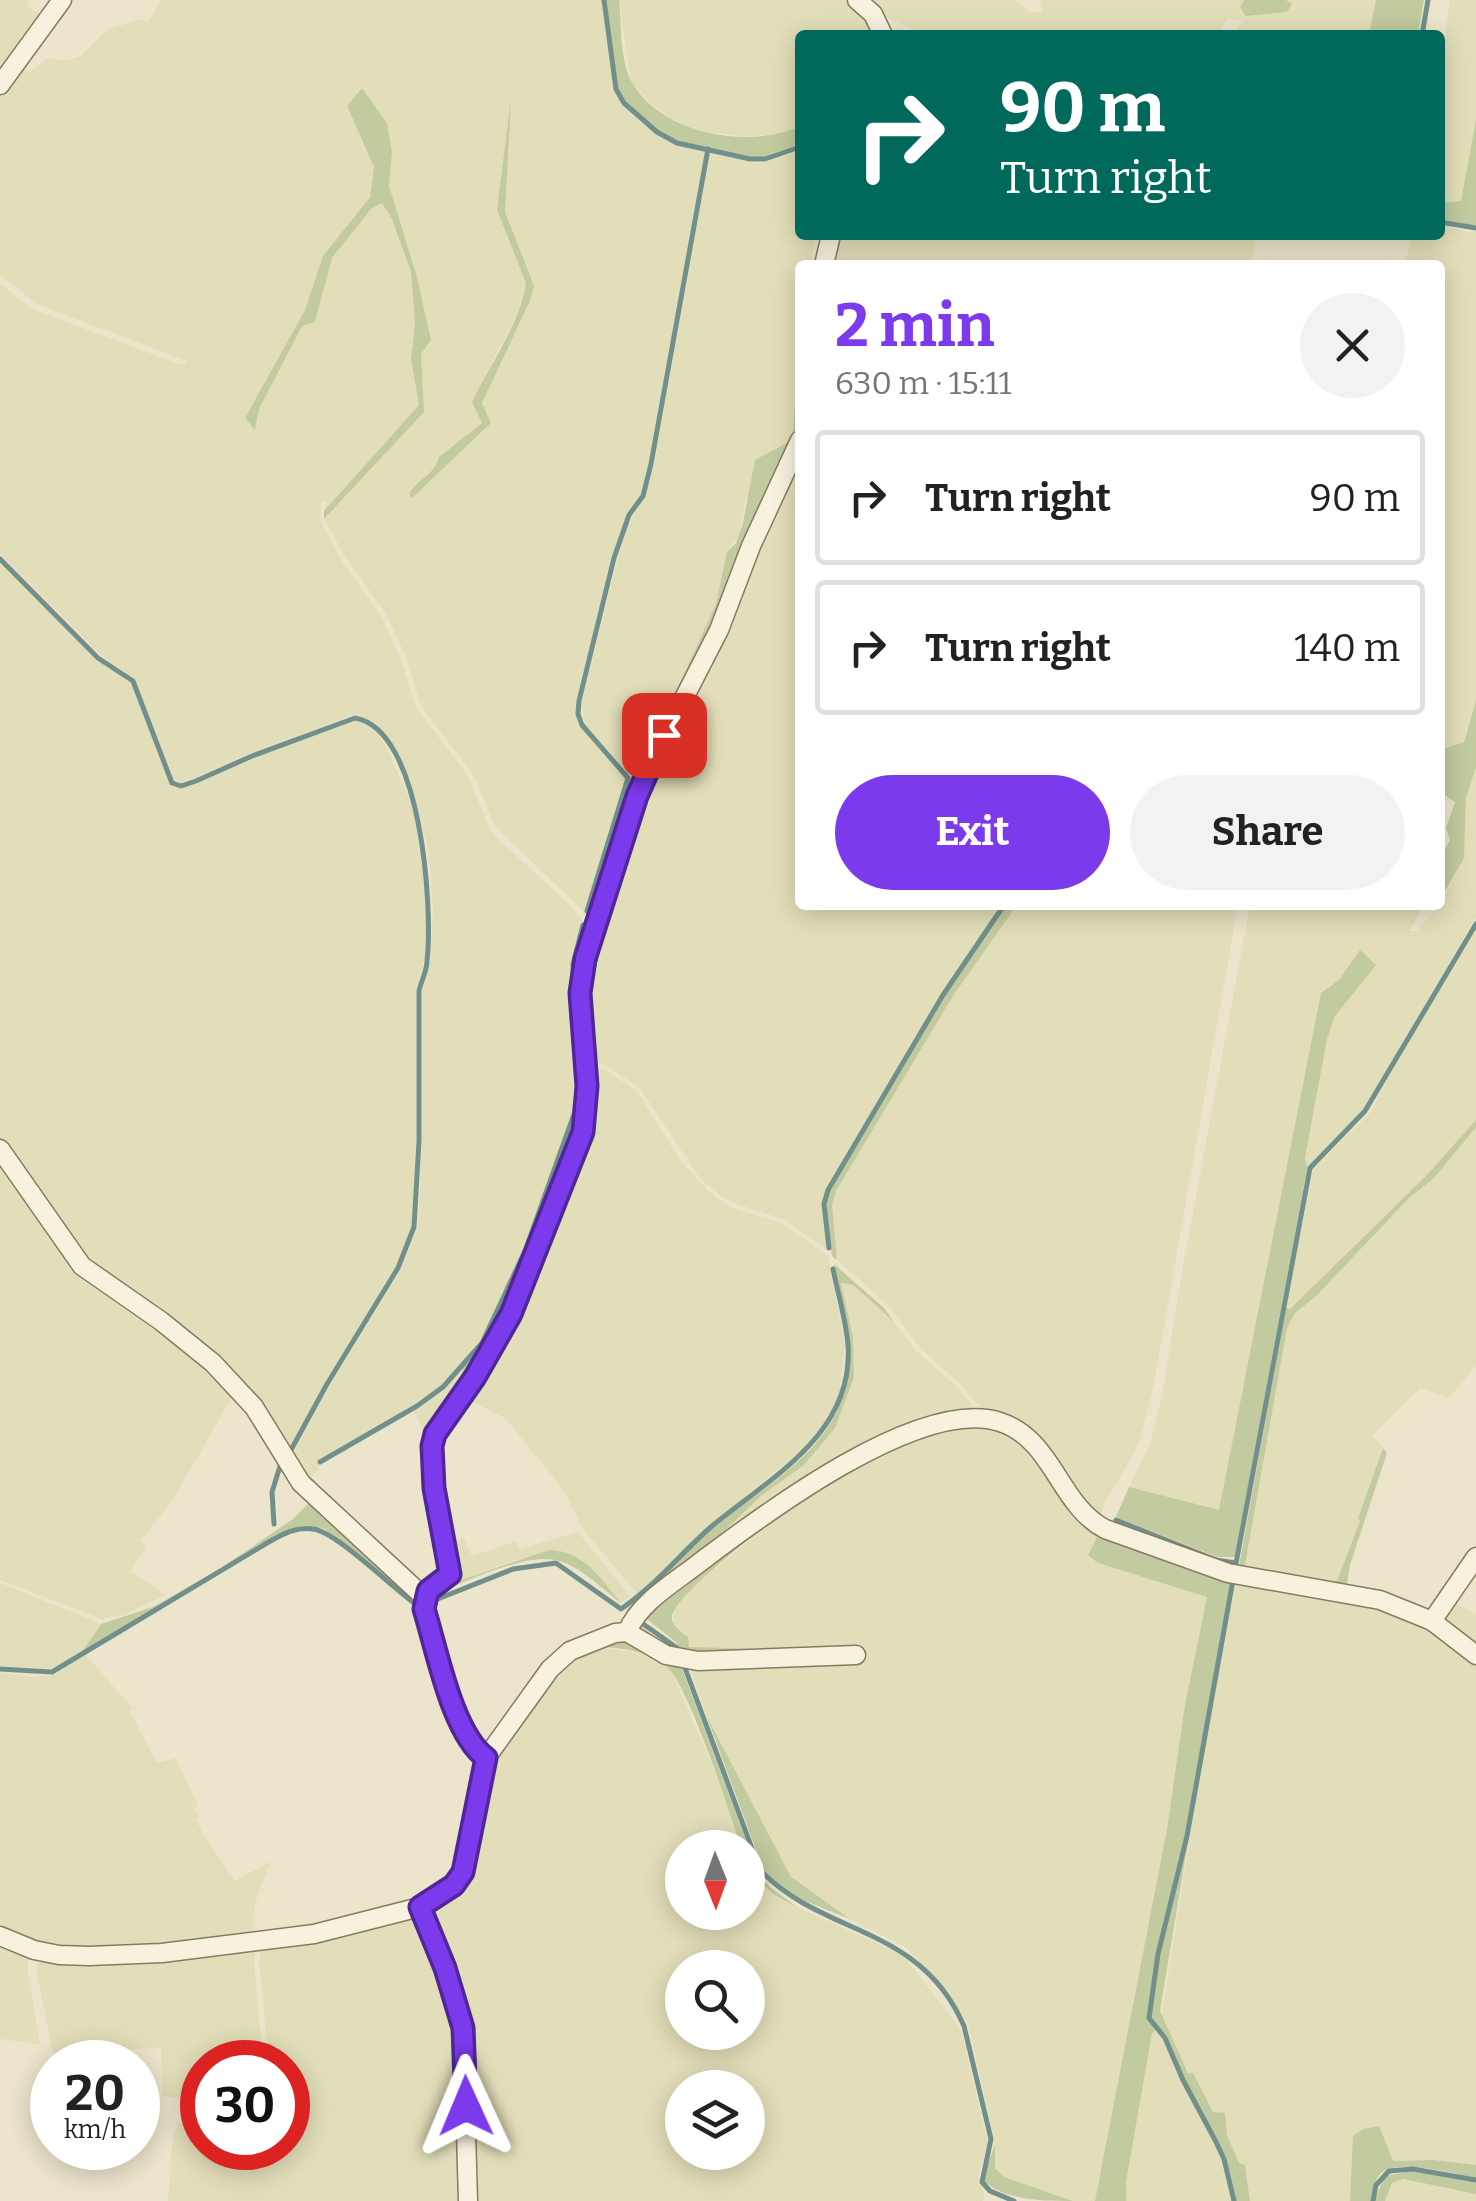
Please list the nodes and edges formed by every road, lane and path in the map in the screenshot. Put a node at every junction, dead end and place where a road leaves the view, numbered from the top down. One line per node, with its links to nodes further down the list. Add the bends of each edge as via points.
1 (62, 0): 4 (street)
2 (857, 0): 3 (street)
3 (881, 30)
4 (0, 85)
5 (795, 451): 8 (street, via 719,630 644,776 594,922 580,993 583,1132 511,1314 435,1434 434,1488 450,1574)
6 (0, 1149): 8 (street, via 82,1266 212,1363 254,1407 301,1482)
7 (1476, 1557): 9 (street)
8 (424, 1598): 13 (street, via 460,1723)
9 (1432, 1621): 10 (street, via 1380,1600 1228,1573 1105,1529 1080,1510 1020,1432 983,1419 902,1436 786,1500 661,1592 634,1616); 12 (street)
10 (628, 1632): 11 (street, via 666,1655 698,1661); 13 (street, via 562,1658)
11 (856, 1655)
12 (1476, 1655)
13 (486, 1758): 14 (street, via 463,1872)
14 (420, 1907): 15 (street, via 314,1934 144,1954 59,1956); 16 (street, via 463,2028)
15 (0, 1936)
16 (468, 2201)

